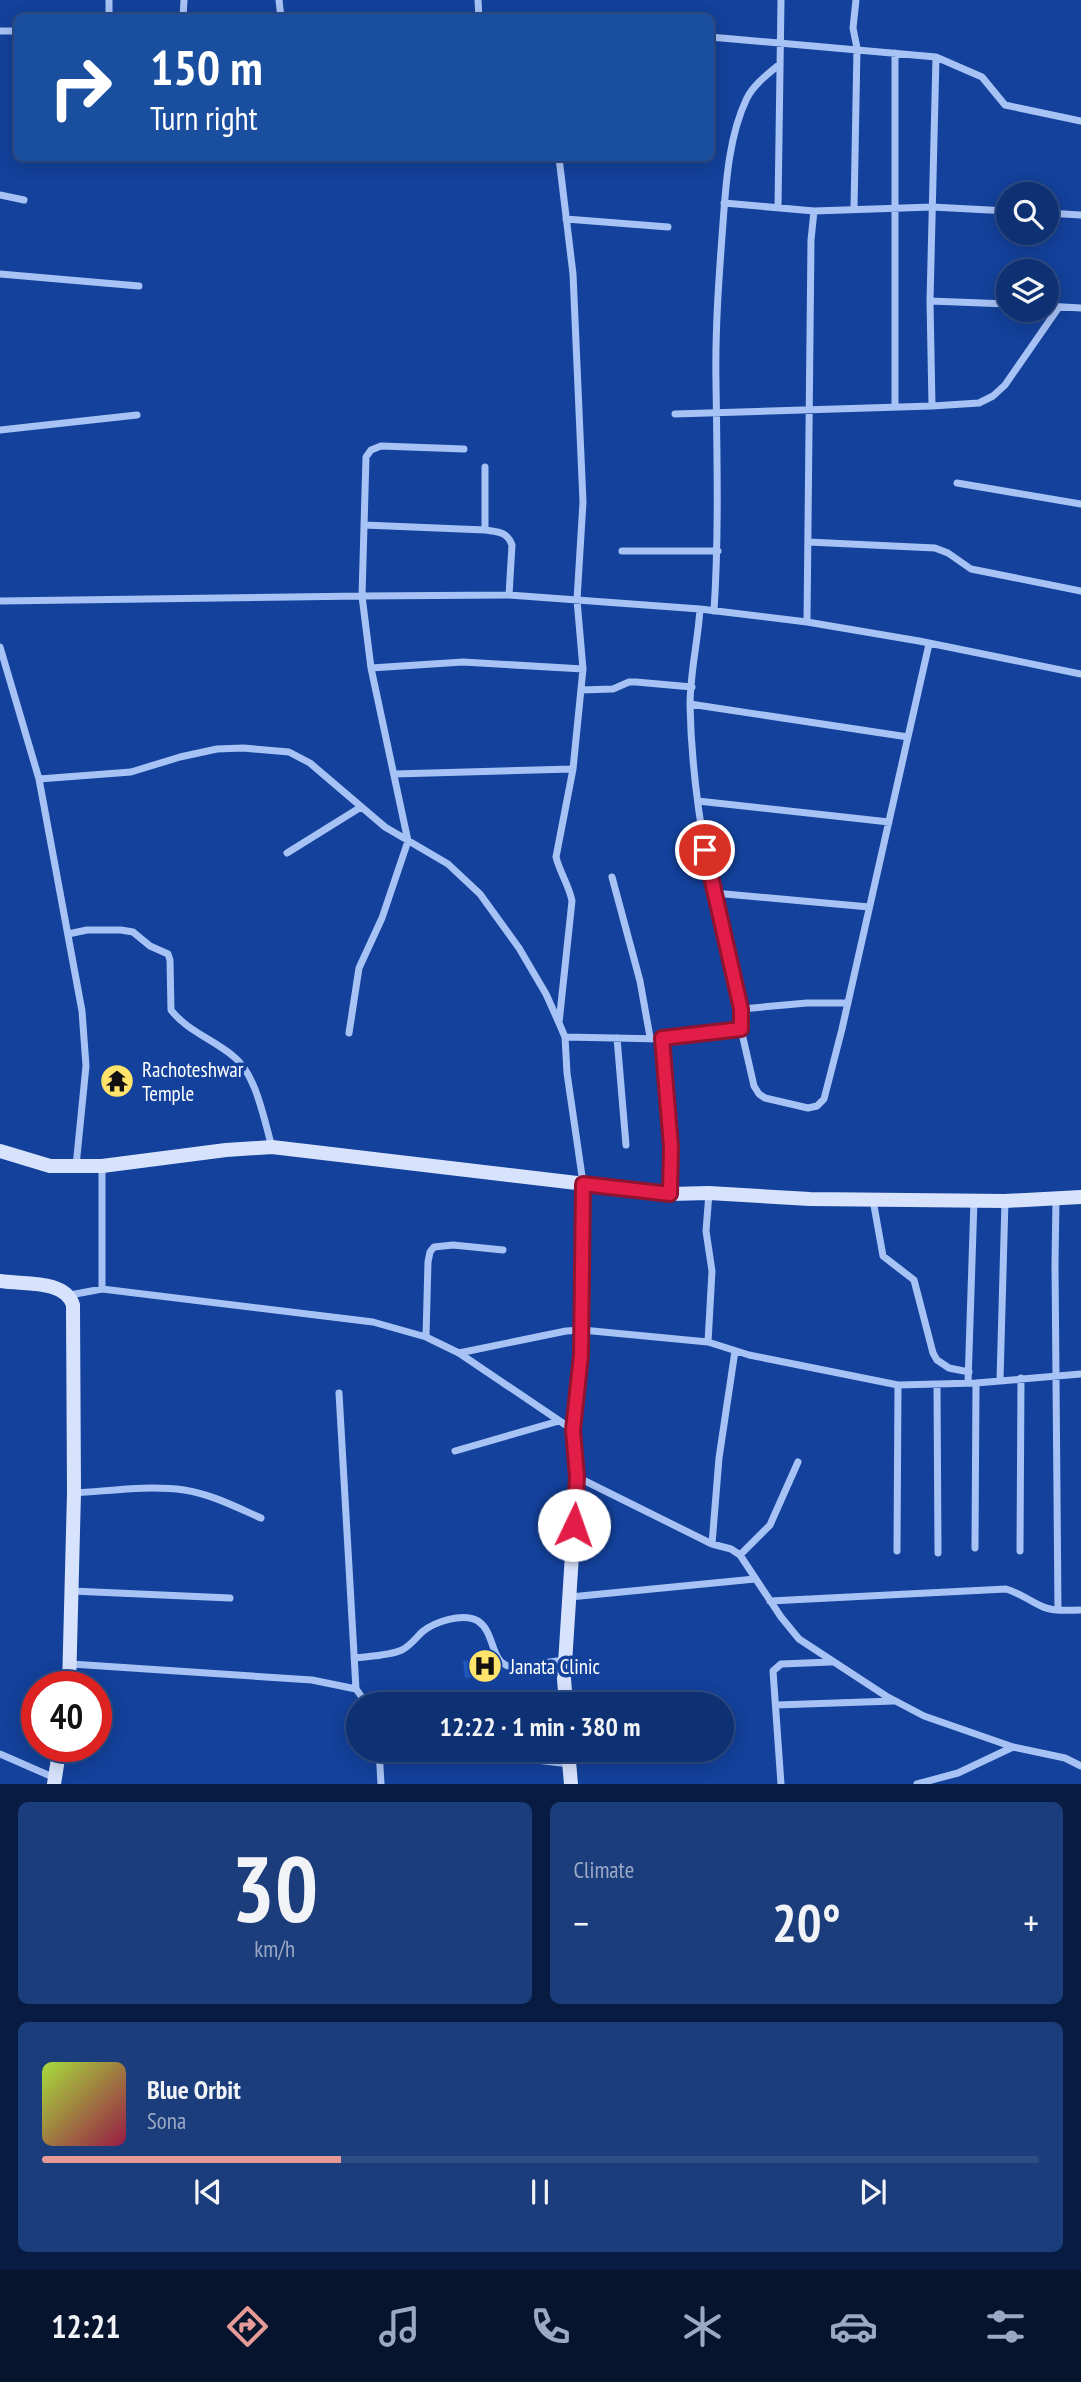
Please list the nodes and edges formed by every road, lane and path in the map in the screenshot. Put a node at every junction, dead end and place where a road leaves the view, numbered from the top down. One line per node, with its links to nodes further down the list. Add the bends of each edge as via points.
1 (781, 0): 4 (street)
2 (856, 0): 5 (street, via 853,28)
3 (714, 37): 4 (street)
4 (780, 43): 5 (street); 8 (street)
5 (857, 48): 6 (street); 17 (street)
6 (895, 53): 7 (street); 16 (street)
7 (936, 57): 9 (street, via 982,77 1005,105); 15 (street)
8 (780, 64): 13 (street, via 748,94 739,116); 14 (street)
9 (1081, 121)
10 (559, 161): 22 (street)
11 (0, 195): 12 (street)
12 (24, 200)
13 (724, 203): 14 (street); 34 (street)
14 (778, 207): 19 (street)
15 (932, 207): 16 (street); 18 (street); 26 (street)
16 (894, 208): 17 (street); 32 (street)
17 (854, 209): 19 (street)
18 (996, 210)
19 (814, 211): 33 (street)
20 (1059, 214): 21 (street)
21 (1081, 215)
22 (566, 219): 23 (street); 50 (street, via 573,274 583,502)
23 (668, 227)
24 (0, 274): 25 (street)
25 (139, 286)
26 (930, 301): 27 (street); 31 (street)
27 (996, 304)
28 (1059, 307): 29 (street)
29 (1081, 308)
30 (1049, 322): 31 (street, via 993,396 979,403)
31 (932, 406): 32 (street)
32 (895, 407): 33 (street)
33 (809, 409): 34 (street); 44 (street)
34 (718, 413): 35 (street); 46 (street)
35 (675, 414)
36 (137, 415): 37 (street)
37 (0, 430)
38 (464, 449): 42 (street, via 381,446 372,450 364,472)
39 (485, 467): 43 (street)
40 (957, 483): 41 (street)
41 (1081, 504)
42 (364, 525): 43 (street); 49 (street)
43 (485, 530): 48 (street, via 505,533 510,539)
44 (808, 542): 47 (street, via 935,548 971,569); 54 (street)
45 (622, 551): 46 (street)
46 (718, 551): 53 (street)
47 (1081, 591)
48 (509, 595): 49 (street); 50 (street)
49 (362, 596): 51 (street); 57 (street)
50 (577, 600): 52 (street); 58 (street)
51 (0, 601)
52 (700, 609): 53 (street); 60 (street)
53 (714, 611): 54 (street)
54 (807, 622): 55 (street)
55 (929, 644): 59 (street); 63 (street)
56 (0, 647): 66 (street)
57 (371, 668): 58 (street, via 463,662); 65 (street)
58 (583, 669): 61 (street)
59 (1081, 674)
60 (692, 687): 61 (street, via 629,682 613,689); 62 (street)
61 (581, 690): 64 (street)
62 (690, 704): 63 (street); 67 (street)
63 (908, 737): 69 (street)
64 (573, 769): 65 (street); 78 (street, via 556,857 572,901)
65 (395, 774): 70 (street)
66 (39, 779): 68 (street, via 131,772 217,749 289,752 310,763); 75 (street)
67 (698, 801): 69 (street); 73 (street)
68 (361, 807): 70 (street); 71 (street)
69 (889, 821): 74 (street)
70 (408, 841): 78 (street, via 448,864 480,894 519,948); 80 (street, via 359,968)
71 (287, 853)
72 (612, 877): 81 (street)
73 (715, 893): 74 (street); 77 (street)
74 (869, 906): 76 (street)
75 (68, 934): 86 (street, via 132,932 168,954 171,1010 243,1066); 89 (street, via 86,1047)
76 (848, 1003): 77 (street); 79 (street, via 824,1099 817,1106 808,1108 759,1094)
77 (741, 1009): 79 (street)
78 (559, 1023): 82 (street)
79 (741, 1029): 84 (street)
80 (349, 1033)
81 (650, 1037): 83 (street); 84 (street)
82 (565, 1038): 83 (street); 90 (street)
83 (617, 1038): 85 (street)
84 (662, 1038): 92 (street)
85 (626, 1145)
86 (272, 1147): 88 (street); 90 (street)
87 (0, 1152): 89 (street, via 50,1166)
88 (102, 1166): 89 (street); 100 (street)
89 (76, 1167)
90 (583, 1184): 92 (street); 102 (street)
91 (709, 1193): 92 (street); 96 (street); 104 (street, via 706,1231 712,1271)
92 (670, 1194)
93 (1081, 1197): 95 (street)
94 (974, 1199): 96 (street); 97 (street); 107 (street)
95 (1056, 1199): 97 (street); 109 (street)
96 (873, 1200): 107 (street, via 880,1250 886,1260 914,1280 937,1360)
97 (1005, 1201): 111 (street)
98 (503, 1250): 103 (street, via 434,1247 428,1262)
99 (0, 1281): 101 (street, via 49,1286)
100 (102, 1289): 101 (street); 103 (street, via 373,1322)
101 (70, 1295): 121 (street, via 74,1315)
102 (582, 1330): 104 (street); 106 (street); 117 (street)
103 (426, 1337): 106 (street)
104 (708, 1342): 105 (street)
105 (736, 1351): 114 (street); 123 (street, via 719,1458)
106 (459, 1353): 116 (street)
107 (969, 1373): 112 (street)
108 (1081, 1374): 109 (street)
109 (1056, 1376): 110 (street); 134 (street)
110 (1021, 1378): 111 (street); 126 (street)
111 (1000, 1380): 112 (street)
112 (972, 1383): 113 (street); 124 (street)
113 (937, 1384): 114 (street); 127 (street)
114 (898, 1385): 125 (street)
115 (339, 1392): 136 (street)
116 (559, 1421): 117 (street); 118 (street)
117 (573, 1430): 120 (street)
118 (455, 1451)
119 (798, 1462): 128 (street, via 770,1525)
120 (577, 1477): 123 (street); 132 (street)
121 (74, 1493): 122 (street, via 185,1490); 130 (street)
122 (261, 1518)
123 (712, 1545): 128 (street)
124 (975, 1548)
125 (897, 1551)
126 (1020, 1551)
127 (938, 1553)
128 (740, 1555): 129 (street)
129 (755, 1579): 132 (street); 133 (street)
130 (72, 1591): 131 (street); 139 (street)
131 (230, 1598)
132 (570, 1598): 137 (street)
133 (770, 1601): 134 (street, via 1006,1589); 138 (street, via 799,1639)
134 (1058, 1610): 135 (street)
135 (1081, 1610)
136 (354, 1658): 137 (street, via 398,1651 436,1624 471,1619 485,1629 503,1665); 141 (street)
137 (565, 1660): 143 (street)
138 (832, 1662): 144 (street); 145 (street, via 776,1666)
139 (71, 1664): 140 (street); 141 (street, via 312,1680)
140 (70, 1671)
141 (356, 1689): 142 (street)
142 (358, 1692)
143 (566, 1692)
144 (894, 1701): 145 (street); 146 (street)
145 (776, 1705): 155 (street)
146 (1013, 1747): 151 (street); 156 (street, via 958,1773)
147 (0, 1754): 152 (street)
148 (57, 1762): 152 (street)
149 (380, 1762): 153 (street)
150 (569, 1762): 154 (street)
151 (1080, 1763)
152 (54, 1781)
153 (381, 1783)
154 (571, 1783)
155 (781, 1783)
156 (917, 1783)

